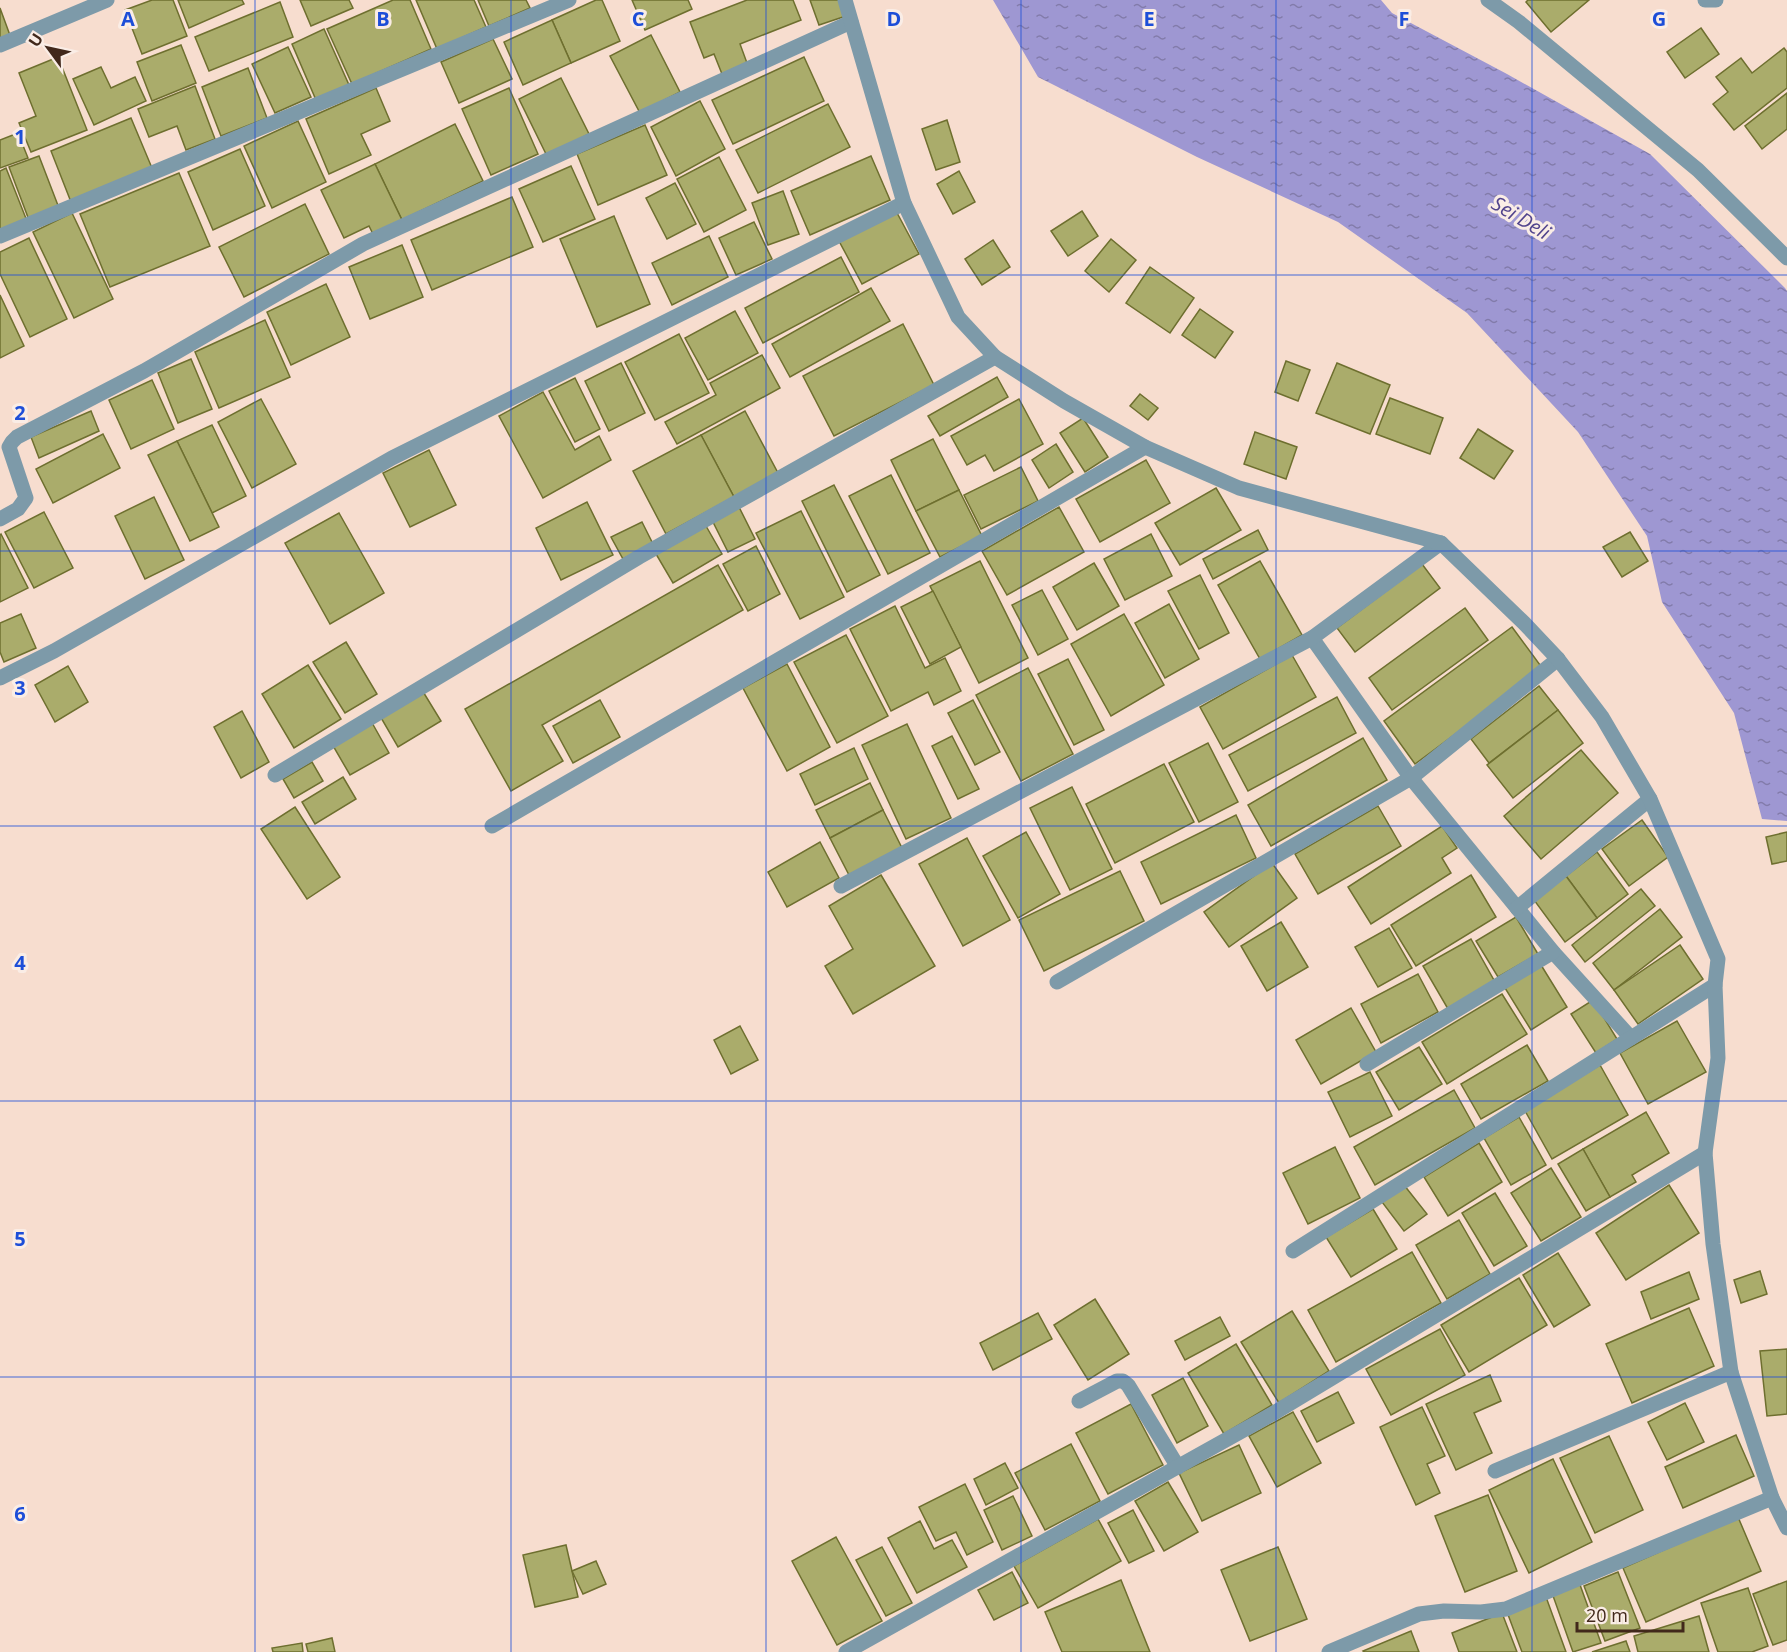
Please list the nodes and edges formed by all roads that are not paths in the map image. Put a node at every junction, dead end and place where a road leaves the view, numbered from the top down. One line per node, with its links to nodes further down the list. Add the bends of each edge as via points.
1 (107, 0): 8 (street)
2 (569, 0): 10 (street)
3 (845, 0): 7 (street)
4 (1488, 0): 11 (street, via 1698,170)
5 (1705, 0): 6 (street)
6 (1716, 0)
7 (851, 22): 9 (street); 14 (street, via 363,244 144,371 17,437 9,447 26,498 18,509)
8 (0, 45)
9 (904, 203): 12 (street, via 958,317); 18 (street, via 392,458)
10 (0, 236)
11 (1787, 258)
12 (995, 357): 13 (street); 19 (street, via 639,557)
13 (1145, 447): 15 (street, via 1239,488); 22 (street)
14 (0, 519)
15 (1441, 543): 16 (street); 17 (street)
16 (1312, 638): 20 (street); 23 (street)
17 (1558, 659): 20 (street); 21 (street, via 1602,717)
18 (0, 678)
19 (275, 775)
20 (1411, 778): 24 (street); 26 (street)
21 (1650, 799): 24 (street); 27 (street, via 1718,959)
22 (492, 826)
23 (842, 886)
24 (1517, 908): 25 (street)
25 (1553, 952): 28 (street); 29 (street)
26 (1057, 982)
27 (1716, 985): 28 (street); 30 (street, via 1718,1058)
28 (1631, 1038): 31 (street)
29 (1367, 1064)
30 (1705, 1153): 32 (street); 34 (street)
31 (1293, 1251)
32 (1731, 1372): 35 (street); 36 (street)
33 (1079, 1401): 34 (street, via 1123,1381)
34 (1178, 1467): 38 (street)
35 (1495, 1471)
36 (1772, 1498): 37 (street); 39 (street, via 1506,1609 1419,1614)
37 (1787, 1528)
38 (846, 1652)
39 (1329, 1652)

